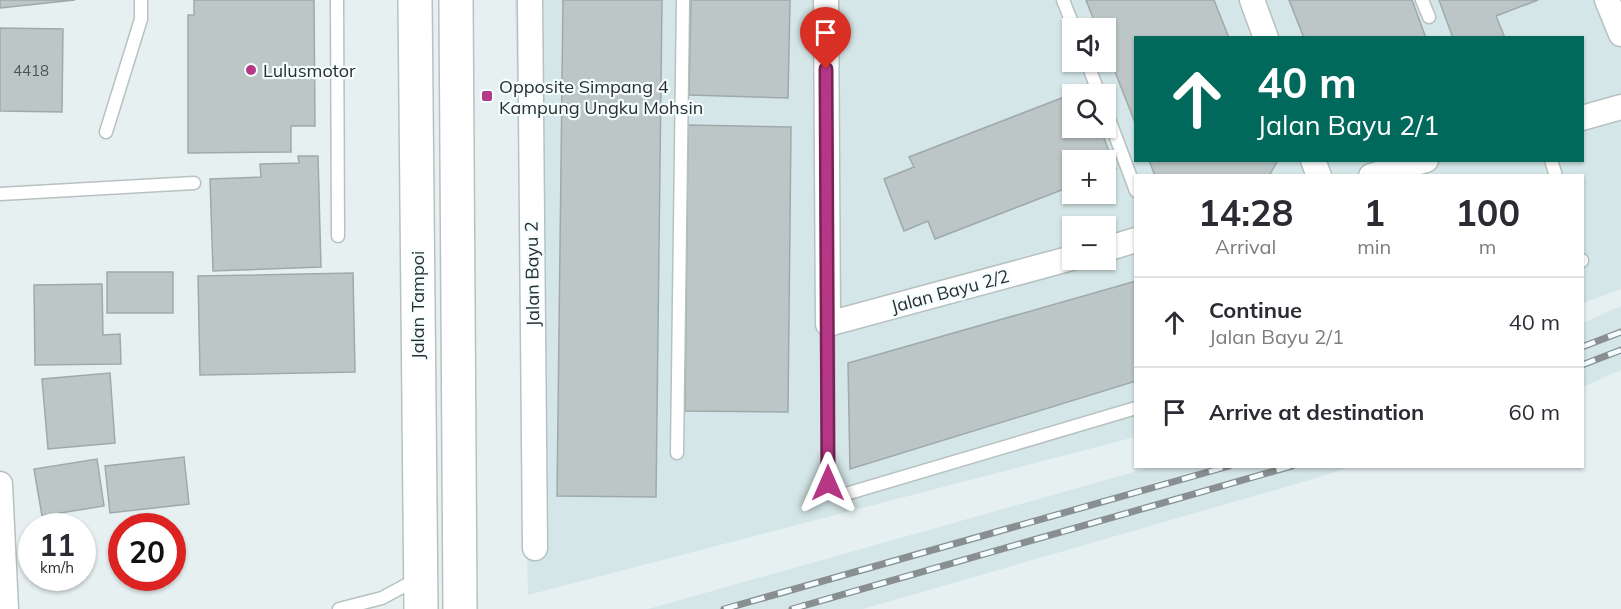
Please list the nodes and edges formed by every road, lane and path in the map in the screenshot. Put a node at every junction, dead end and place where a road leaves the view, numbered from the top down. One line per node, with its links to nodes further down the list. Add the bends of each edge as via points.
1 (141, 0): 18 (lane, via 141,19)
2 (337, 0): 25 (lane)
3 (415, 0): 34 (main road, Jalan Tampoi)
4 (456, 0): 37 (main road)
5 (530, 0): 33 (street, Jalan Bayu 2)
6 (683, 0): 31 (lane)
7 (826, 0): 29 (street)
8 (1064, 0): 13 (lane)
9 (1251, 0): 15 (street)
10 (1422, 0): 12 (lane)
11 (1608, 0): 14 (street)
12 (1429, 17)
13 (1070, 18)
14 (1621, 34)
15 (1265, 36)
16 (1621, 108): 17 (street)
17 (1584, 117)
18 (106, 132)
19 (1116, 138): 23 (lane)
20 (1419, 162): 21 (street)
21 (1378, 174)
22 (194, 183): 24 (lane)
23 (1134, 186)
24 (0, 195)
25 (338, 236)
26 (1134, 241): 27 (street)
27 (1116, 246)
28 (1062, 261): 29 (street, Jalan Bayu 2/2)
29 (828, 324): 30 (lane, via 828,483 839,496)
30 (1134, 409)
31 (677, 453)
32 (0, 484): 35 (street)
33 (535, 548)
34 (420, 593): 36 (lane)
35 (6, 609)
36 (339, 609)
37 (460, 609)

